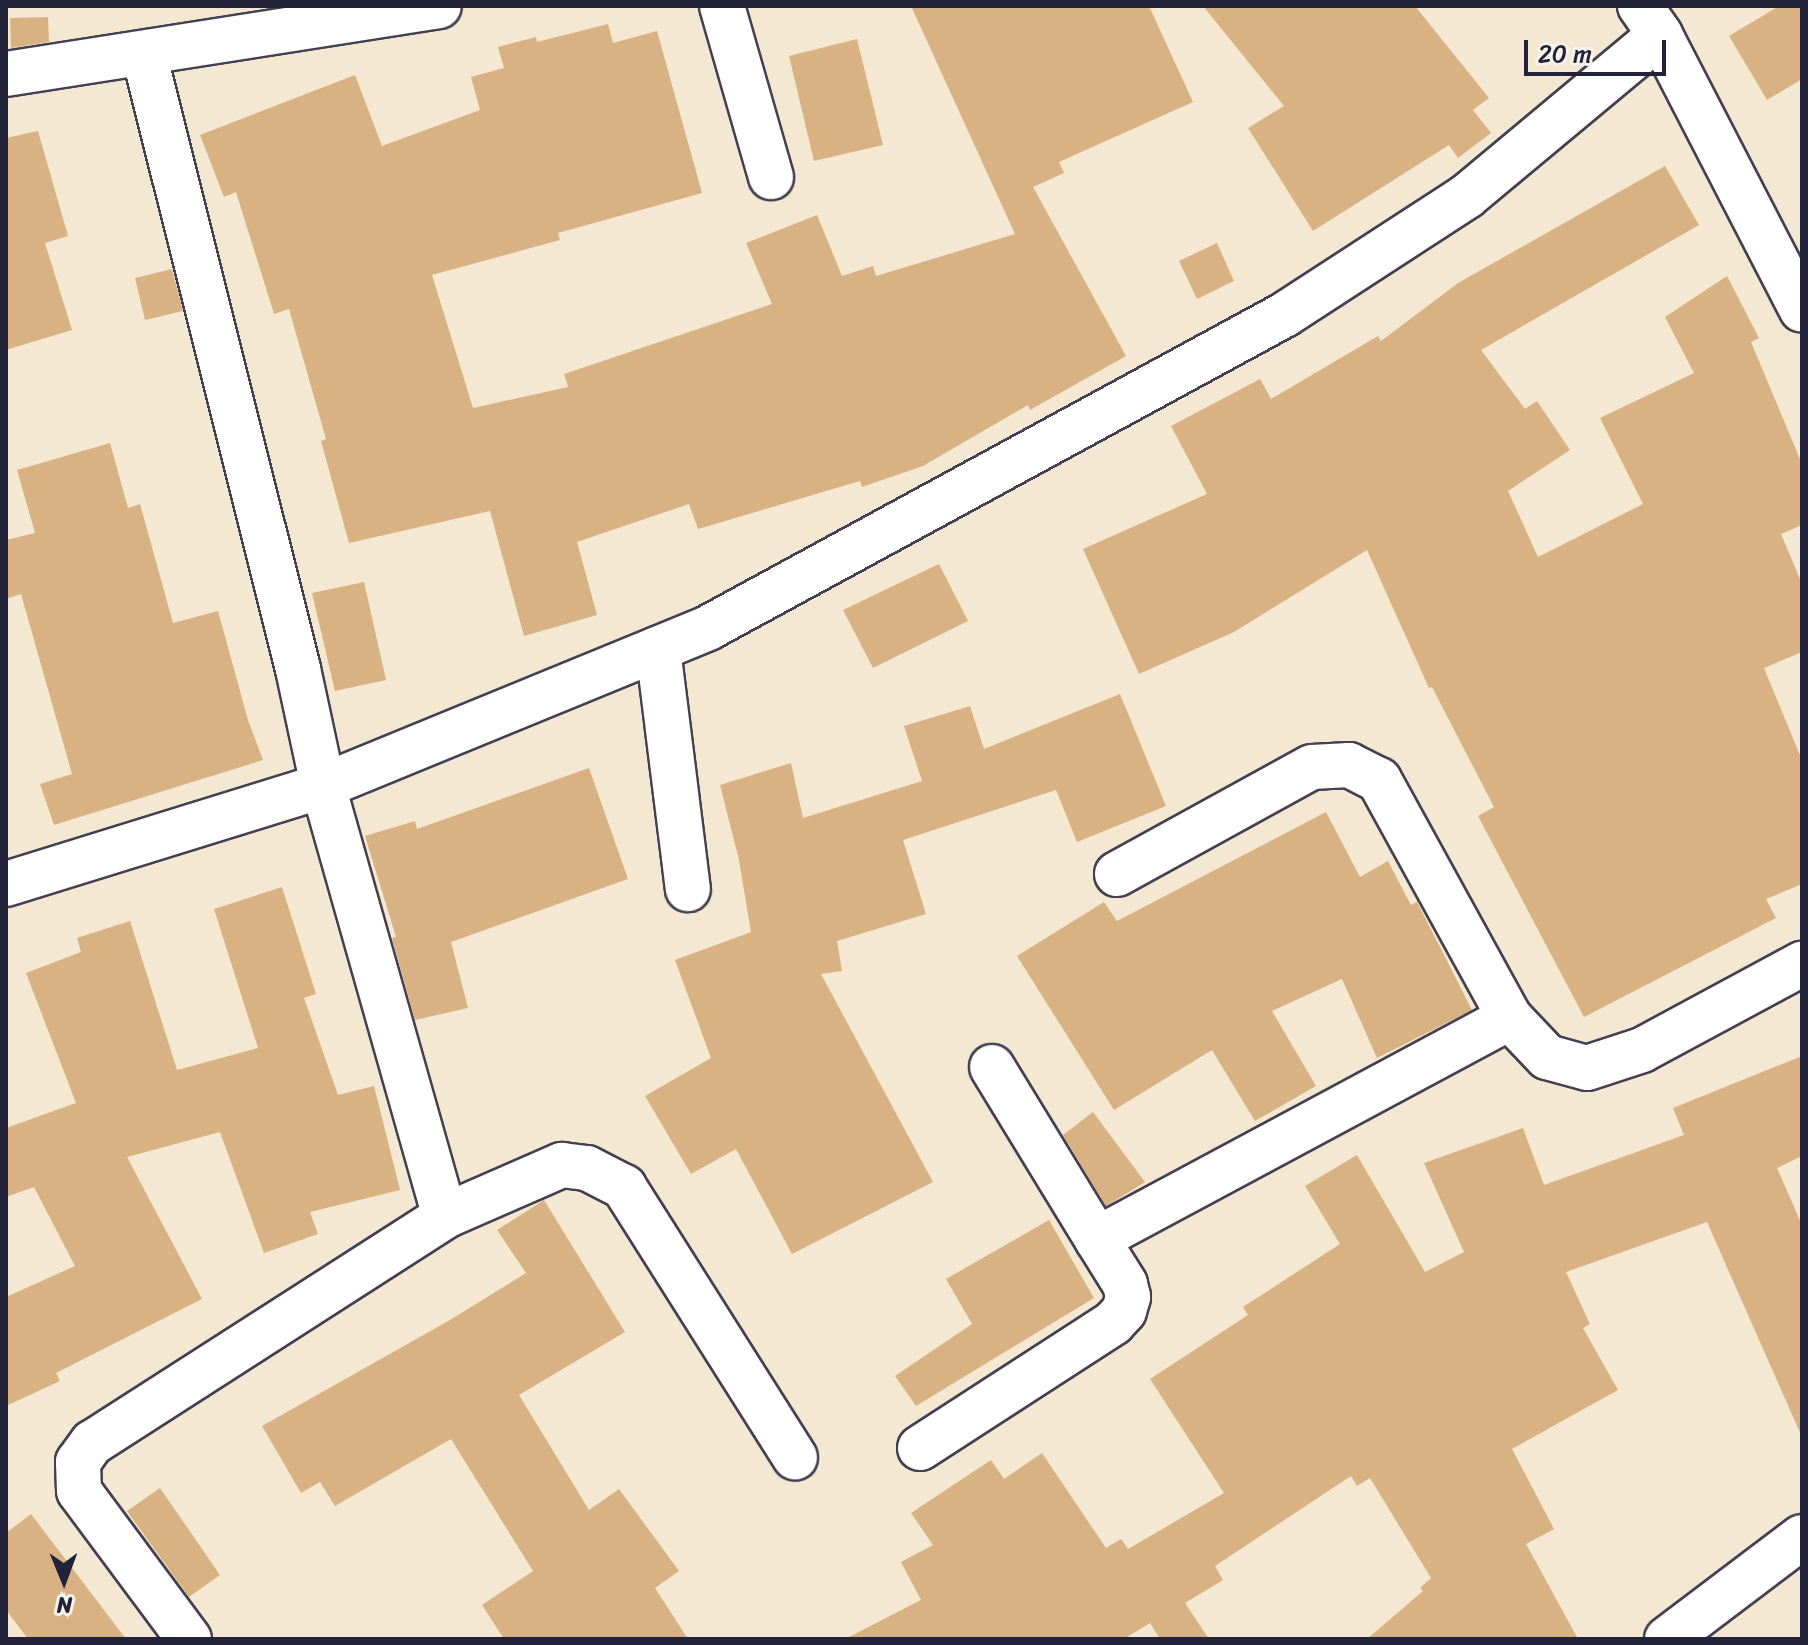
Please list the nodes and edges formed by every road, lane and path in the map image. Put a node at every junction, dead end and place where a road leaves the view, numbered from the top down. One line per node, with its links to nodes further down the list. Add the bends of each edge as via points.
1 (439, 6): 4 (street)
2 (722, 6): 6 (street)
3 (1650, 21): 7 (street); 8 (street, via 1467,196 1284,315 884,535)
4 (144, 54): 5 (street); 9 (street)
5 (6, 74)
6 (771, 177)
7 (1802, 310)
8 (658, 649): 9 (street); 12 (street)
9 (323, 786): 11 (street); 16 (street)
10 (1117, 874): 14 (street, via 1312,767 1349,765 1379,780)
11 (6, 884)
12 (688, 889)
13 (1802, 964): 14 (street, via 1642,1050 1587,1068 1547,1057)
14 (1510, 1018): 17 (street)
15 (992, 1067): 17 (street)
16 (445, 1216): 19 (street, via 562,1165 587,1168 624,1187); 21 (street, via 92,1443 78,1462 79,1491)
17 (1097, 1239): 18 (street, via 1125,1284 1124,1311)
18 (920, 1448)
19 (795, 1458)
20 (1802, 1537): 22 (street)
21 (189, 1639)
22 (1667, 1639)

